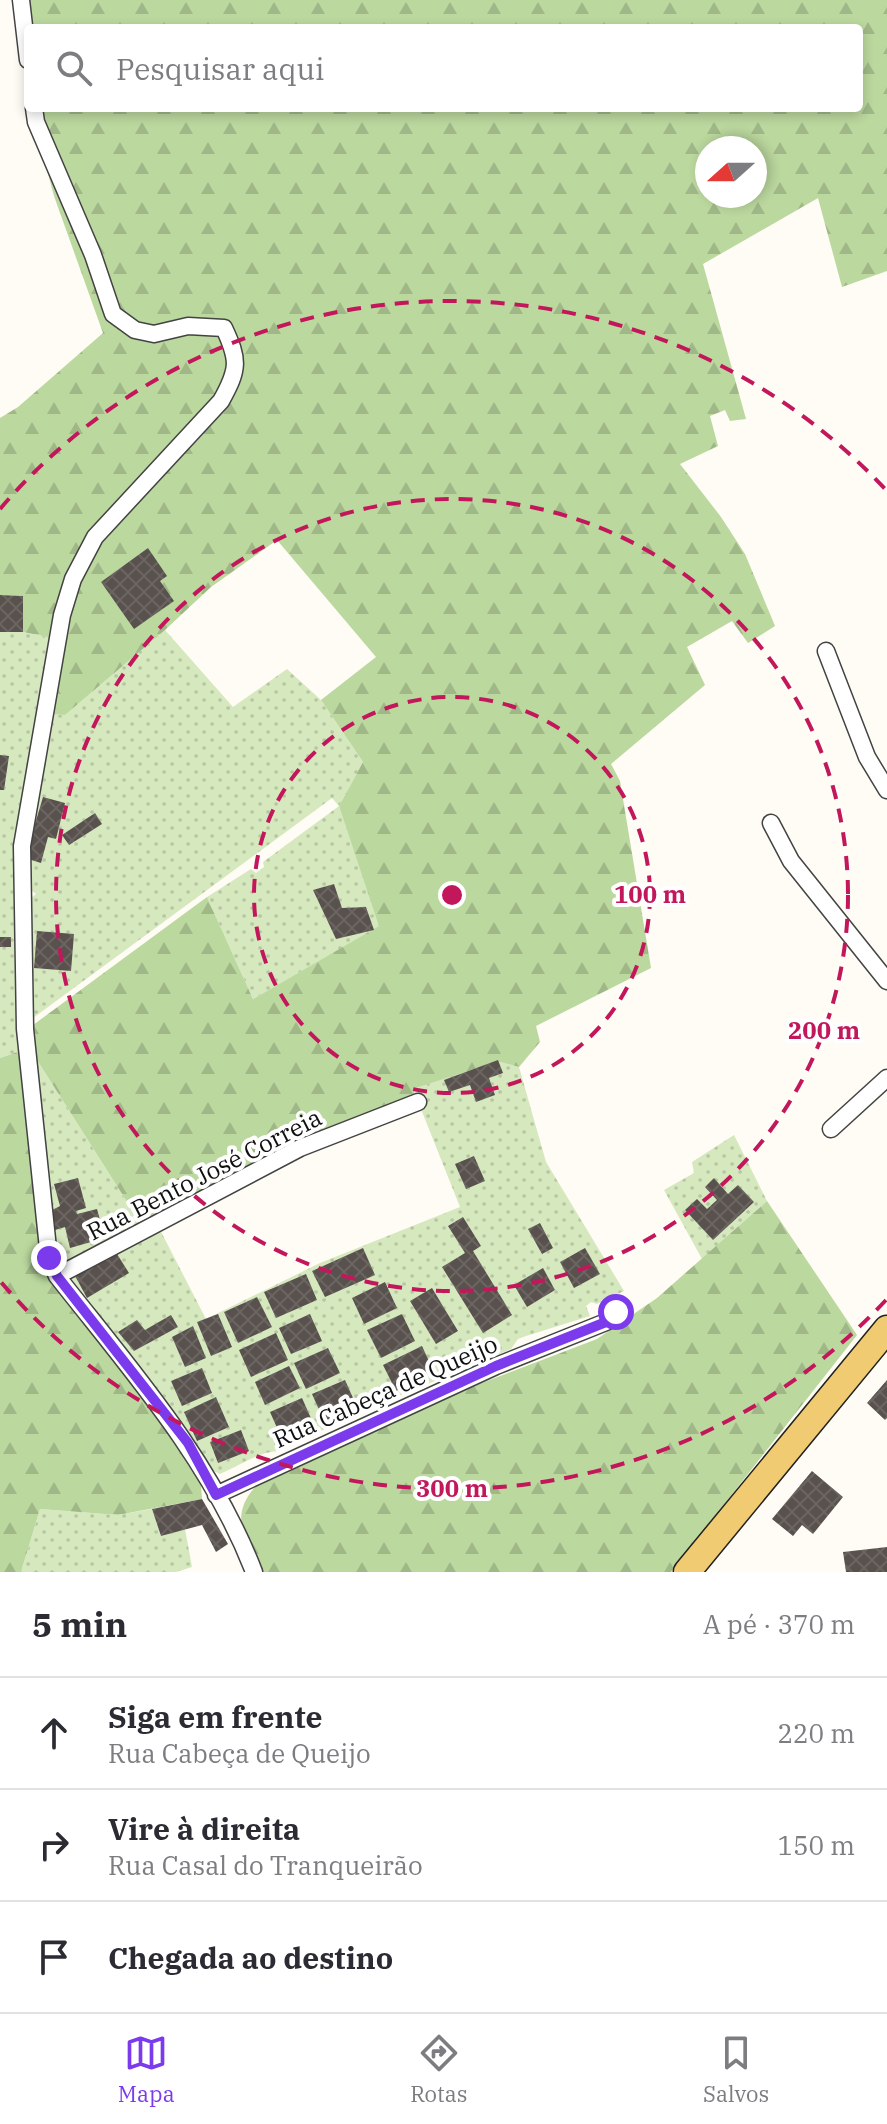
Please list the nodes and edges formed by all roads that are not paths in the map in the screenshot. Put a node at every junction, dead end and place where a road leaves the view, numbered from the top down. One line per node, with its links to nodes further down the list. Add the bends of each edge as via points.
1 (21, 0): 2 (street)
2 (24, 26)
3 (35, 112): 11 (street, via 113,314 135,330 154,334 188,326 224,328 236,366 221,401 95,537 62,615 22,846 25,1029 49,1258)
4 (826, 651): 5 (street, via 867,757)
5 (887, 790)
6 (771, 823): 7 (street, via 791,861)
7 (887, 981)
8 (887, 1078): 10 (street)
9 (418, 1102): 11 (street, Rua Bento José Correia, via 300,1148)
10 (831, 1129)
11 (57, 1276): 14 (street, via 188,1443)
12 (616, 1312): 14 (street, Rua Cabeça de Queijo, via 606,1322 496,1366)
13 (887, 1329): 16 (main road)
14 (216, 1495): 15 (street)
15 (254, 1572)
16 (687, 1572)

